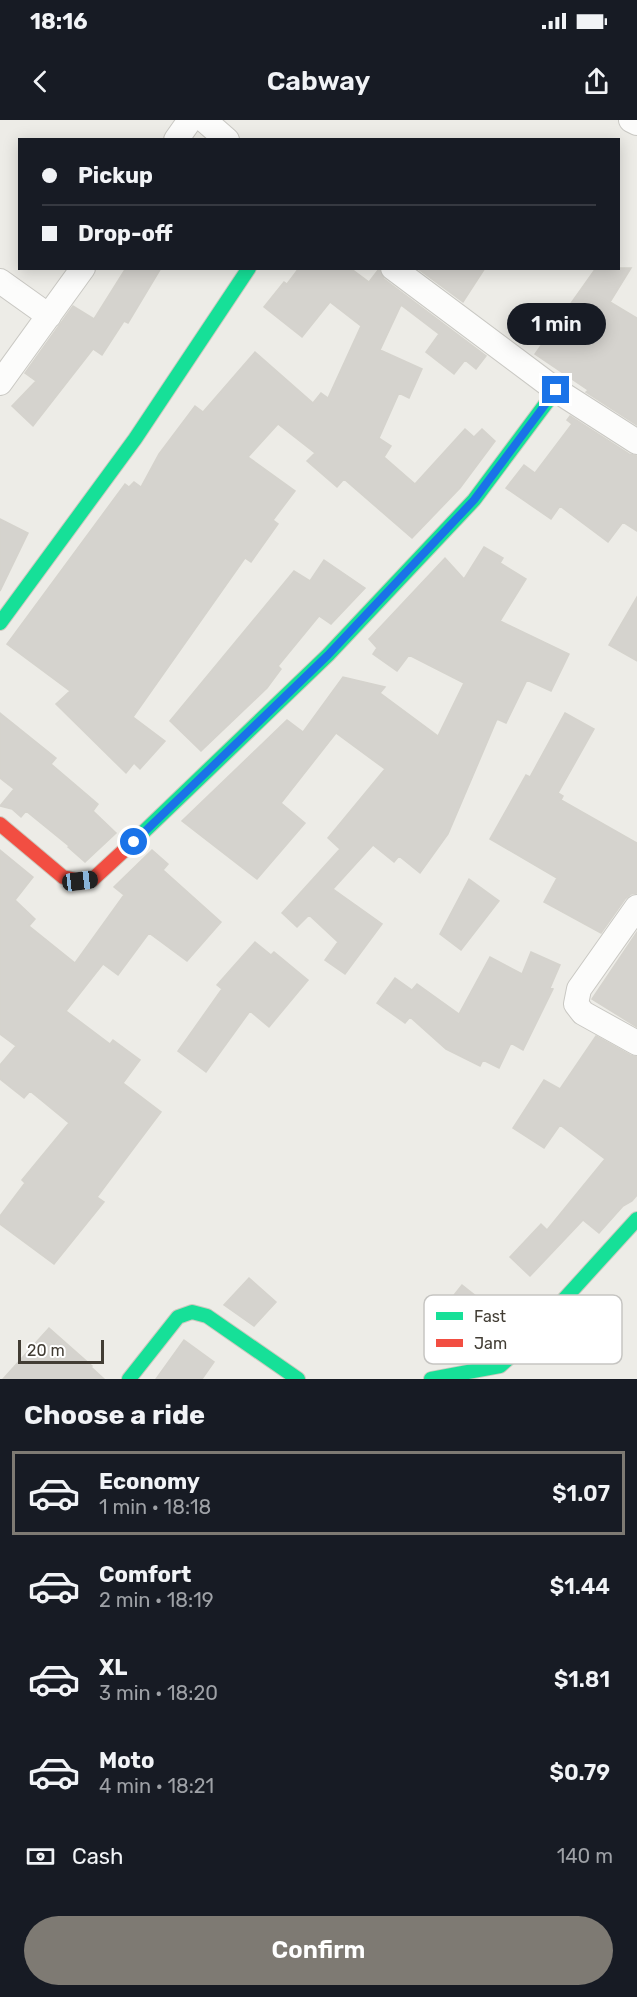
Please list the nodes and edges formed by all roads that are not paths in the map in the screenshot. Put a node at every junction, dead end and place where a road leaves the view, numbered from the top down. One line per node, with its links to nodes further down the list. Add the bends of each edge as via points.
1 (190, 120): 5 (street)
2 (204, 120): 6 (street)
3 (631, 120): 4 (street)
4 (637, 123)
5 (177, 138)
6 (225, 138)
7 (82, 270): 11 (street)
8 (248, 270): 15 (street, via 135,440)
9 (396, 270): 13 (street)
10 (0, 281): 11 (street)
11 (49, 316): 12 (street)
12 (0, 383)
13 (556, 390): 14 (street); 16 (street, via 466,508 328,655 101,873 92,880 63,877)
14 (637, 442)
15 (0, 623)
16 (0, 824)
17 (637, 907): 18 (street, via 579,989 576,1004 583,1013)
18 (637, 1043)
19 (637, 1219): 20 (street)
20 (568, 1295)
21 (502, 1364): 24 (street)
22 (129, 1379): 23 (street, via 178,1317 196,1311)
23 (298, 1379)
24 (431, 1379)

